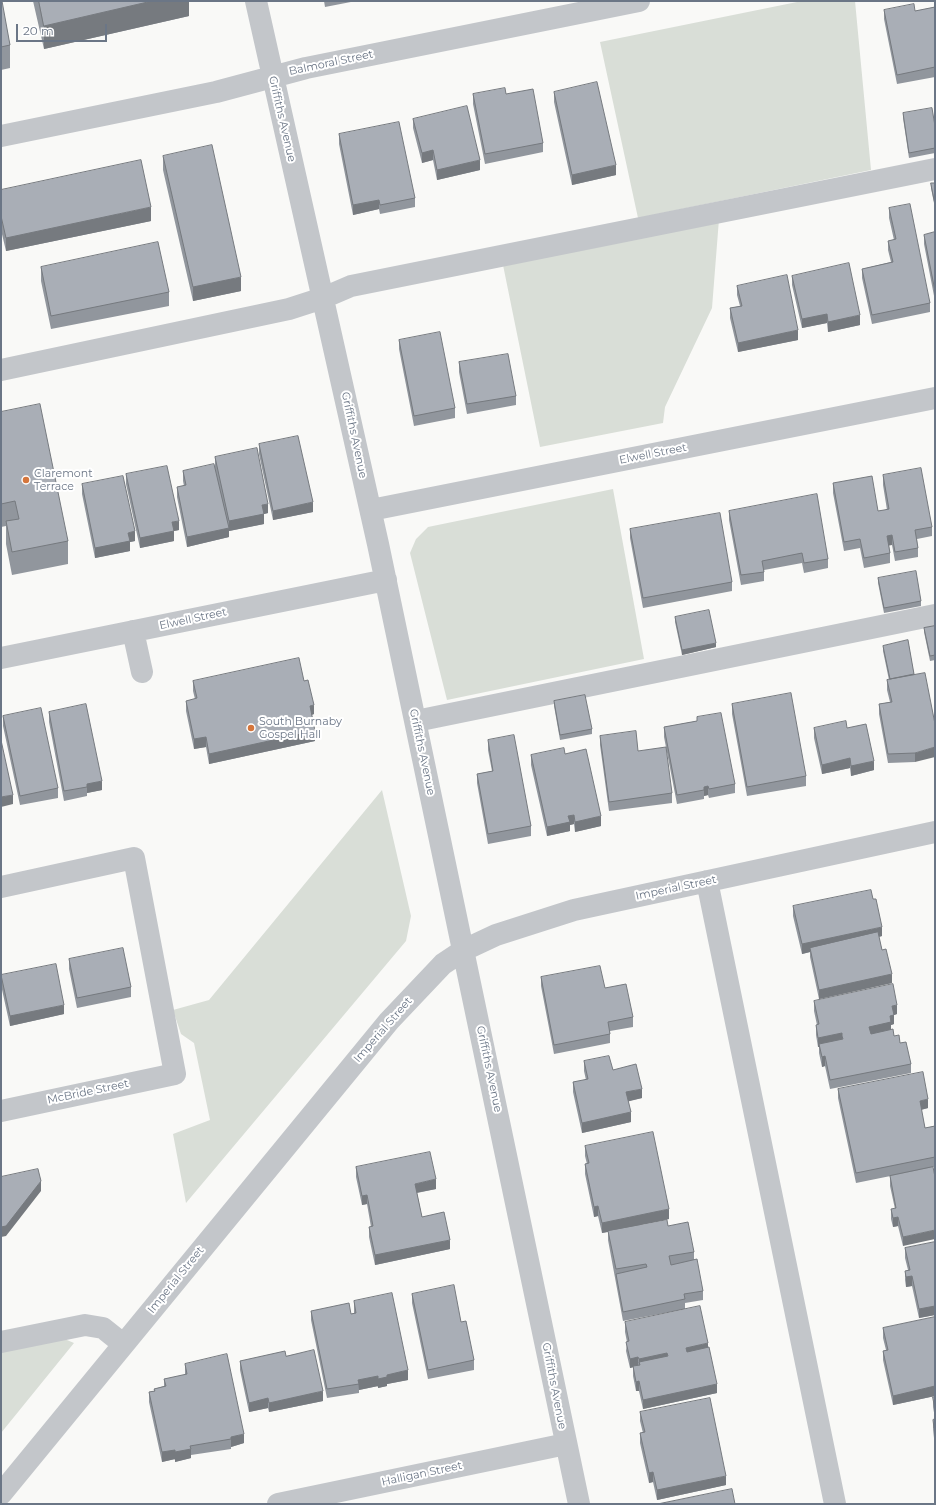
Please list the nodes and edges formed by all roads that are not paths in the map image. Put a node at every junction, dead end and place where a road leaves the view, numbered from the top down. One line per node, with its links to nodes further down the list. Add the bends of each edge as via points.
1 (256, 1): 3 (street, Griffiths Avenue)
2 (639, 1): 3 (street, Balmoral Street)
3 (272, 76): 4 (street, Balmoral Street, via 216,92); 6 (street, Griffiths Avenue)
4 (1, 136)
5 (935, 169): 6 (street, via 351,286)
6 (323, 298): 7 (street, via 289,309); 9 (street, Griffiths Avenue)
7 (1, 370)
8 (935, 398): 9 (street, Elwell Street)
9 (371, 510): 10 (street, Griffiths Avenue)
10 (386, 580): 12 (street, Elwell Street); 15 (street, Griffiths Avenue)
11 (935, 615): 15 (street)
12 (133, 631): 13 (street, Elwell Street); 14 (street)
13 (1, 658)
14 (142, 672)
15 (416, 720): 19 (street, Griffiths Avenue)
16 (935, 832): 17 (street, Imperial Street)
17 (706, 881): 19 (street, Imperial Street, via 560,914 496,935); 27 (street)
18 (1, 887): 20 (street, McBride Street, via 134,858 175,1074)
19 (464, 950): 22 (street, Imperial Street, via 430,976 389,1021); 23 (street, Griffiths Avenue)
20 (1, 1111)
21 (1, 1342): 22 (street, via 85,1325 103,1328)
22 (123, 1344): 24 (street, Imperial Street)
23 (566, 1444): 25 (street, Halligan Street); 26 (street, Griffiths Avenue)
24 (1, 1494)
25 (278, 1504)
26 (579, 1504)
27 (835, 1504)

